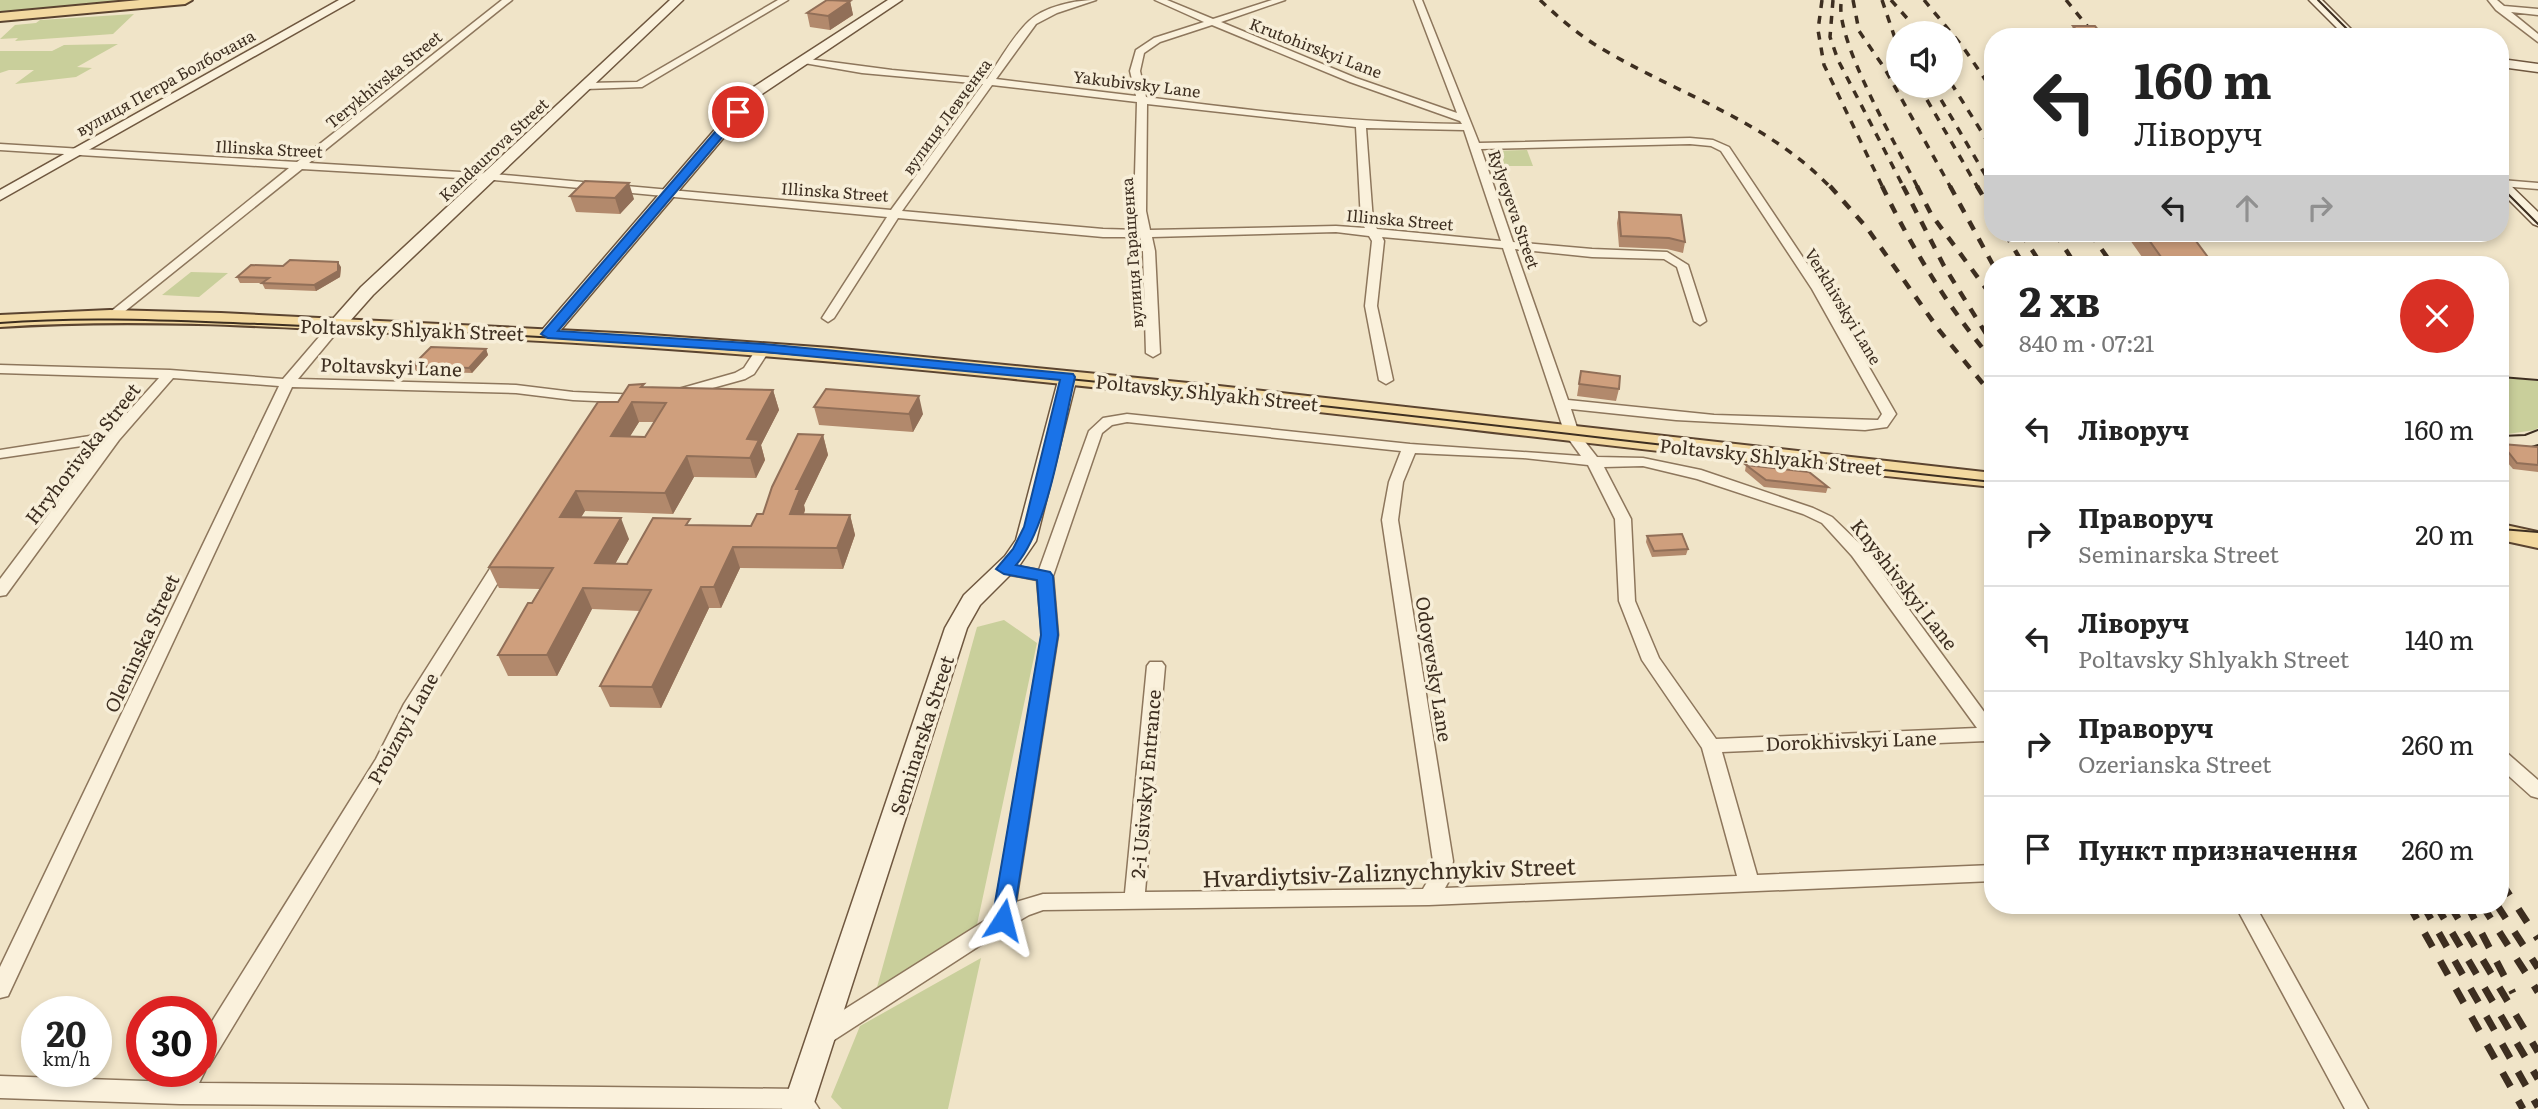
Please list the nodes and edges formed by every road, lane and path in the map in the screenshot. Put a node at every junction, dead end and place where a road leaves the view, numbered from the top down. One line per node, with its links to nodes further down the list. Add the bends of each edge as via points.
1 (186, 0): 15 (main road)
2 (348, 0): 29 (main road, вулиця Петра Болбочана)
3 (508, 0): 30 (street, Terykhivska Street)
4 (677, 0): 23 (main road, Kandaurova Street)
5 (784, 0): 23 (street, via 646,82)
6 (896, 0): 19 (main road)
7 (1092, 0): 22 (street, вулиця Левченка, via 1033,22)
8 (1159, 0): 16 (street, Krutohirskyi Lane)
9 (1281, 0): 16 (street, вулиця Гаращенка)
10 (1418, 0): 26 (street, Rylyeyeva Street)
11 (2315, 0): 17 (main road)
12 (2492, 0): 13 (street)
13 (2499, 8): 14 (street); 18 (street)
14 (2538, 12)
15 (0, 17)
16 (1210, 23): 24 (street, вулиця Гаращенка, via 1146,45 1139,52 1135,71); 26 (street, Krutohirskyi Lane)
17 (2344, 28)
18 (2538, 40)
19 (804, 60): 22 (street, Yakubivsky Lane, via 850,70); 34 (main road, via 754,93)
20 (2509, 64): 21 (main road)
21 (2538, 68)
22 (991, 82): 24 (street, Yakubivsky Lane); 37 (street, вулиця Левченка)
23 (586, 86): 31 (main road, Kandaurova Street)
24 (1142, 101): 25 (street, Yakubivsky Lane); 39 (street, вулиця Гаращенка, via 1140,211)
25 (1361, 123): 26 (street, Yakubivsky Lane); 40 (street, via 1367,221)
26 (1466, 123): 27 (street, Rylyeyeva Street)
27 (1474, 146): 41 (street, Rylyeyeva Street); 55 (street, Verkhivskyi Lane, via 1690,141 1724,149 1818,289 1889,414 1882,424 1865,426 1743,421)
28 (0, 147): 29 (street, Illinska Street)
29 (75, 153): 30 (street, Illinska Street); 36 (main road, вулиця Петра Болбочана)
30 (300, 166): 31 (street, Illinska Street); 42 (street, Terykhivska Street)
31 (489, 176): 34 (street, Illinska Street); 46 (main road, Kandaurova Street)
32 (2509, 184): 33 (street)
33 (2538, 186)
34 (671, 191): 37 (street, Illinska Street); 47 (main road)
35 (2509, 191): 38 (main road)
36 (0, 196)
37 (897, 212): 39 (street, Illinska Street); 43 (street, вулиця Левченка)
38 (2538, 221)
39 (1147, 234): 40 (street, Illinska Street, via 1336,229); 49 (street, вулиця Гаращенка)
40 (1375, 234): 41 (street, Illinska Street); 53 (street, via 1371,306)
41 (1509, 246): 45 (street, Illinska Street, via 1667,256 1682,265); 55 (street, Rylyeyeva Street)
42 (114, 316): 44 (main road, Poltavsky Shlyakh Street); 46 (main road, Poltavsky Shlyakh Street)
43 (828, 318)
44 (0, 321)
45 (1700, 321)
46 (336, 326): 47 (main road, Poltavsky Shlyakh Street); 54 (street, Oleninska Street)
47 (548, 334): 48 (main road, Poltavsky Shlyakh Street)
48 (764, 348): 52 (main road, Poltavsky Shlyakh Street); 54 (street, Poltavskyi Lane, via 740,376 658,397 602,404 516,389)
49 (1153, 353)
50 (0, 369): 51 (street, Poltavskyi Lane)
51 (170, 374): 54 (street, Poltavskyi Lane); 57 (street, Hryhorivska Street)
52 (1068, 377): 56 (main road, Poltavsky Shlyakh Street); 67 (main road, Seminarska Street, via 1031,527 1020,551)
53 (1385, 380)
54 (287, 383): 82 (street, Oleninska Street)
55 (1563, 404): 56 (street, Rylyeyeva Street)
56 (1571, 432): 60 (street, Rylyeyeva Street); 61 (main road, Poltavsky Shlyakh Street)
57 (114, 438): 59 (street); 69 (street, Hryhorivska Street)
58 (1410, 448): 60 (street, Knyshivskyi Lane); 68 (street, Knyshivskyi Lane, via 1127,418 1108,421 1096,431); 78 (street, Odoyevsky Lane, via 1396,482 1390,520 1443,861 1440,879)
59 (0, 454)
60 (1592, 462): 71 (street, Knyshivskyi Lane, via 1643,462 1701,475 1827,520 1858,552); 73 (street, Rylyeyeva Street, via 1623,519 1627,601 1651,660)
61 (1984, 479)
62 (2538, 527): 63 (main road)
63 (2509, 530)
64 (2509, 533): 65 (main road)
65 (2538, 540)
66 (511, 548): 83 (street, Proiznyi Lane)
67 (1004, 569): 68 (street); 84 (main road, Seminarska Street, via 972,600 956,628)
68 (1045, 576): 81 (street, via 1050,635)
69 (0, 591)
70 (1156, 666): 79 (street, 2-i Usivskyi Entrance)
71 (1984, 724)
72 (1984, 735): 73 (street, Dorokhivskyi Lane)
73 (1711, 746): 77 (street, Rylyeyeva Street)
74 (2509, 765): 75 (street)
75 (2538, 791)
76 (1984, 873): 77 (street, Hvardiytsiv-Zaliznychnykiv Street)
77 (1749, 883): 78 (street, Hvardiytsiv-Zaliznychnykiv Street)
78 (1429, 897): 79 (street, Hvardiytsiv-Zaliznychnykiv Street)
79 (1134, 902): 81 (street, Hvardiytsiv-Zaliznychnykiv Street, via 1043,902)
80 (2250, 914): 89 (street)
81 (1003, 920): 84 (street, Hvardiytsiv-Zaliznychnykiv Street)
82 (0, 989)
83 (217, 1033)
84 (823, 1035): 88 (main road, Seminarska Street)
85 (0, 1087): 87 (street)
86 (184, 1087): 87 (street)
87 (180, 1093): 88 (street)
88 (801, 1106)
89 (2357, 1109)

